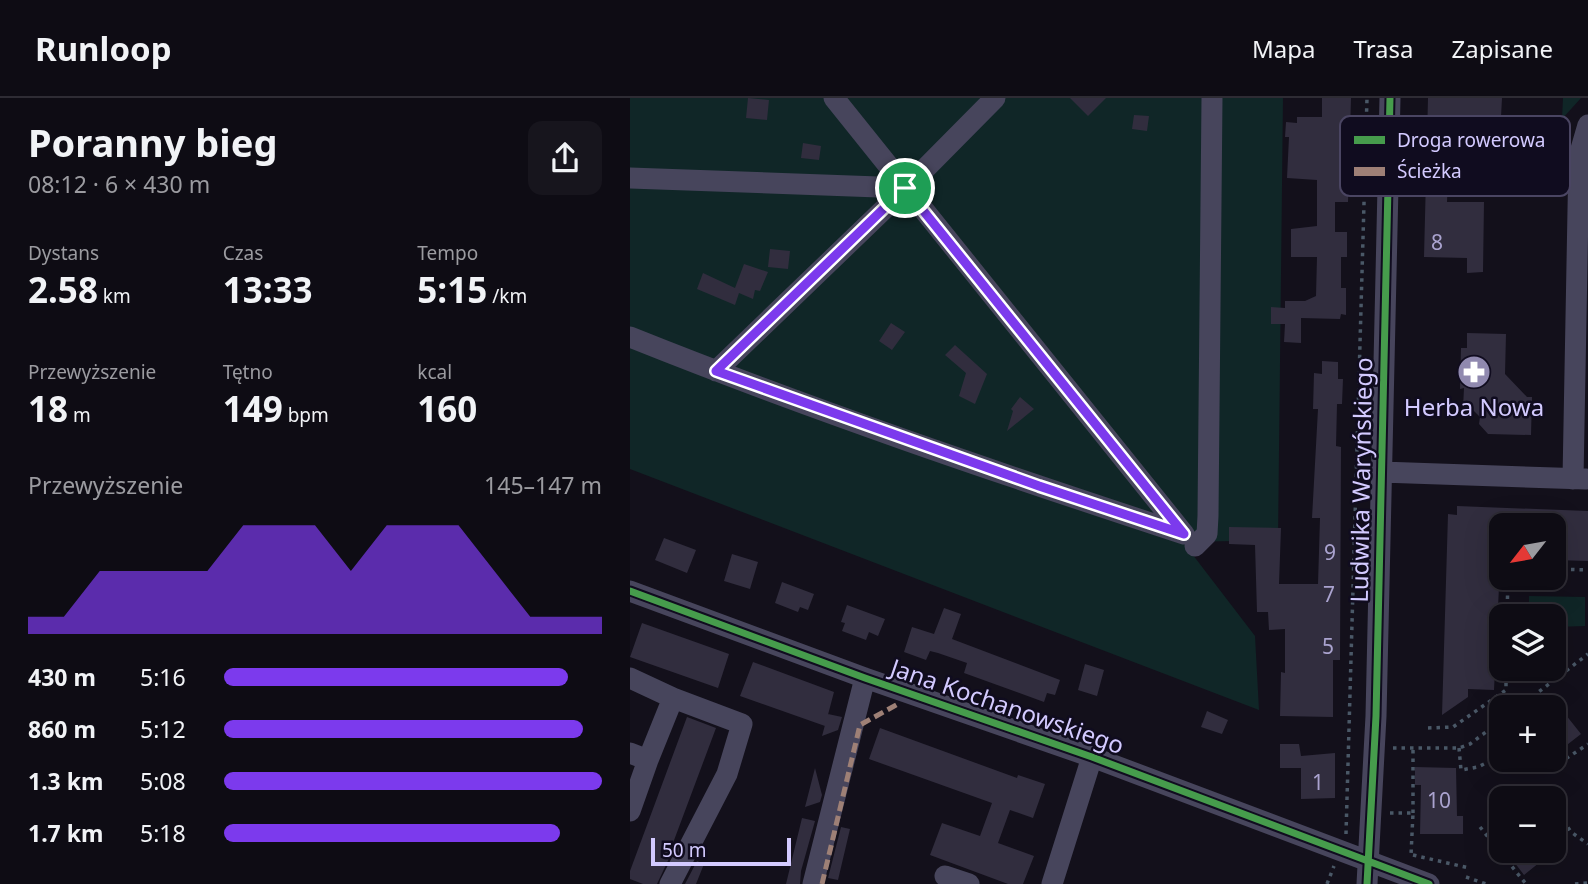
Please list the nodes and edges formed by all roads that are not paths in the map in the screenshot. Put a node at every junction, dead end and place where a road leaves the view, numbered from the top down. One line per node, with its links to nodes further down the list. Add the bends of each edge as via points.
1 (834, 98): 8 (street)
2 (995, 98): 8 (street)
3 (1212, 98): 14 (street, via 1208,516 1207,534)
4 (1390, 98): 5 (street, Ludwika Waryńskiego)
5 (1390, 116)
6 (1588, 125): 13 (street, via 1579,156)
7 (630, 178): 8 (street)
8 (905, 188): 11 (street); 11 (street, via 1184,534)
9 (1388, 196): 12 (street, Ludwika Waryńskiego)
10 (630, 337): 11 (street)
11 (716, 371)
12 (1381, 471): 13 (street); 22 (street, Ludwika Waryńskiego)
13 (1581, 479)
14 (1195, 546)
15 (631, 594): 17 (street, Jana Kochanowskiego)
16 (630, 678): 18 (street)
17 (865, 678): 20 (street, Jana Kochanowskiego); 25 (street)
18 (673, 698): 19 (street); 24 (street, via 743,724 727,774)
19 (639, 756): 21 (street)
20 (1092, 757): 22 (street, Jana Kochanowskiego, via 1344,850); 27 (street)
21 (630, 811)
22 (1368, 873): 28 (street, Jana Kochanowskiego)
23 (945, 876): 26 (street)
24 (670, 884)
25 (813, 884)
26 (969, 884)
27 (1052, 884)
28 (1429, 884)

